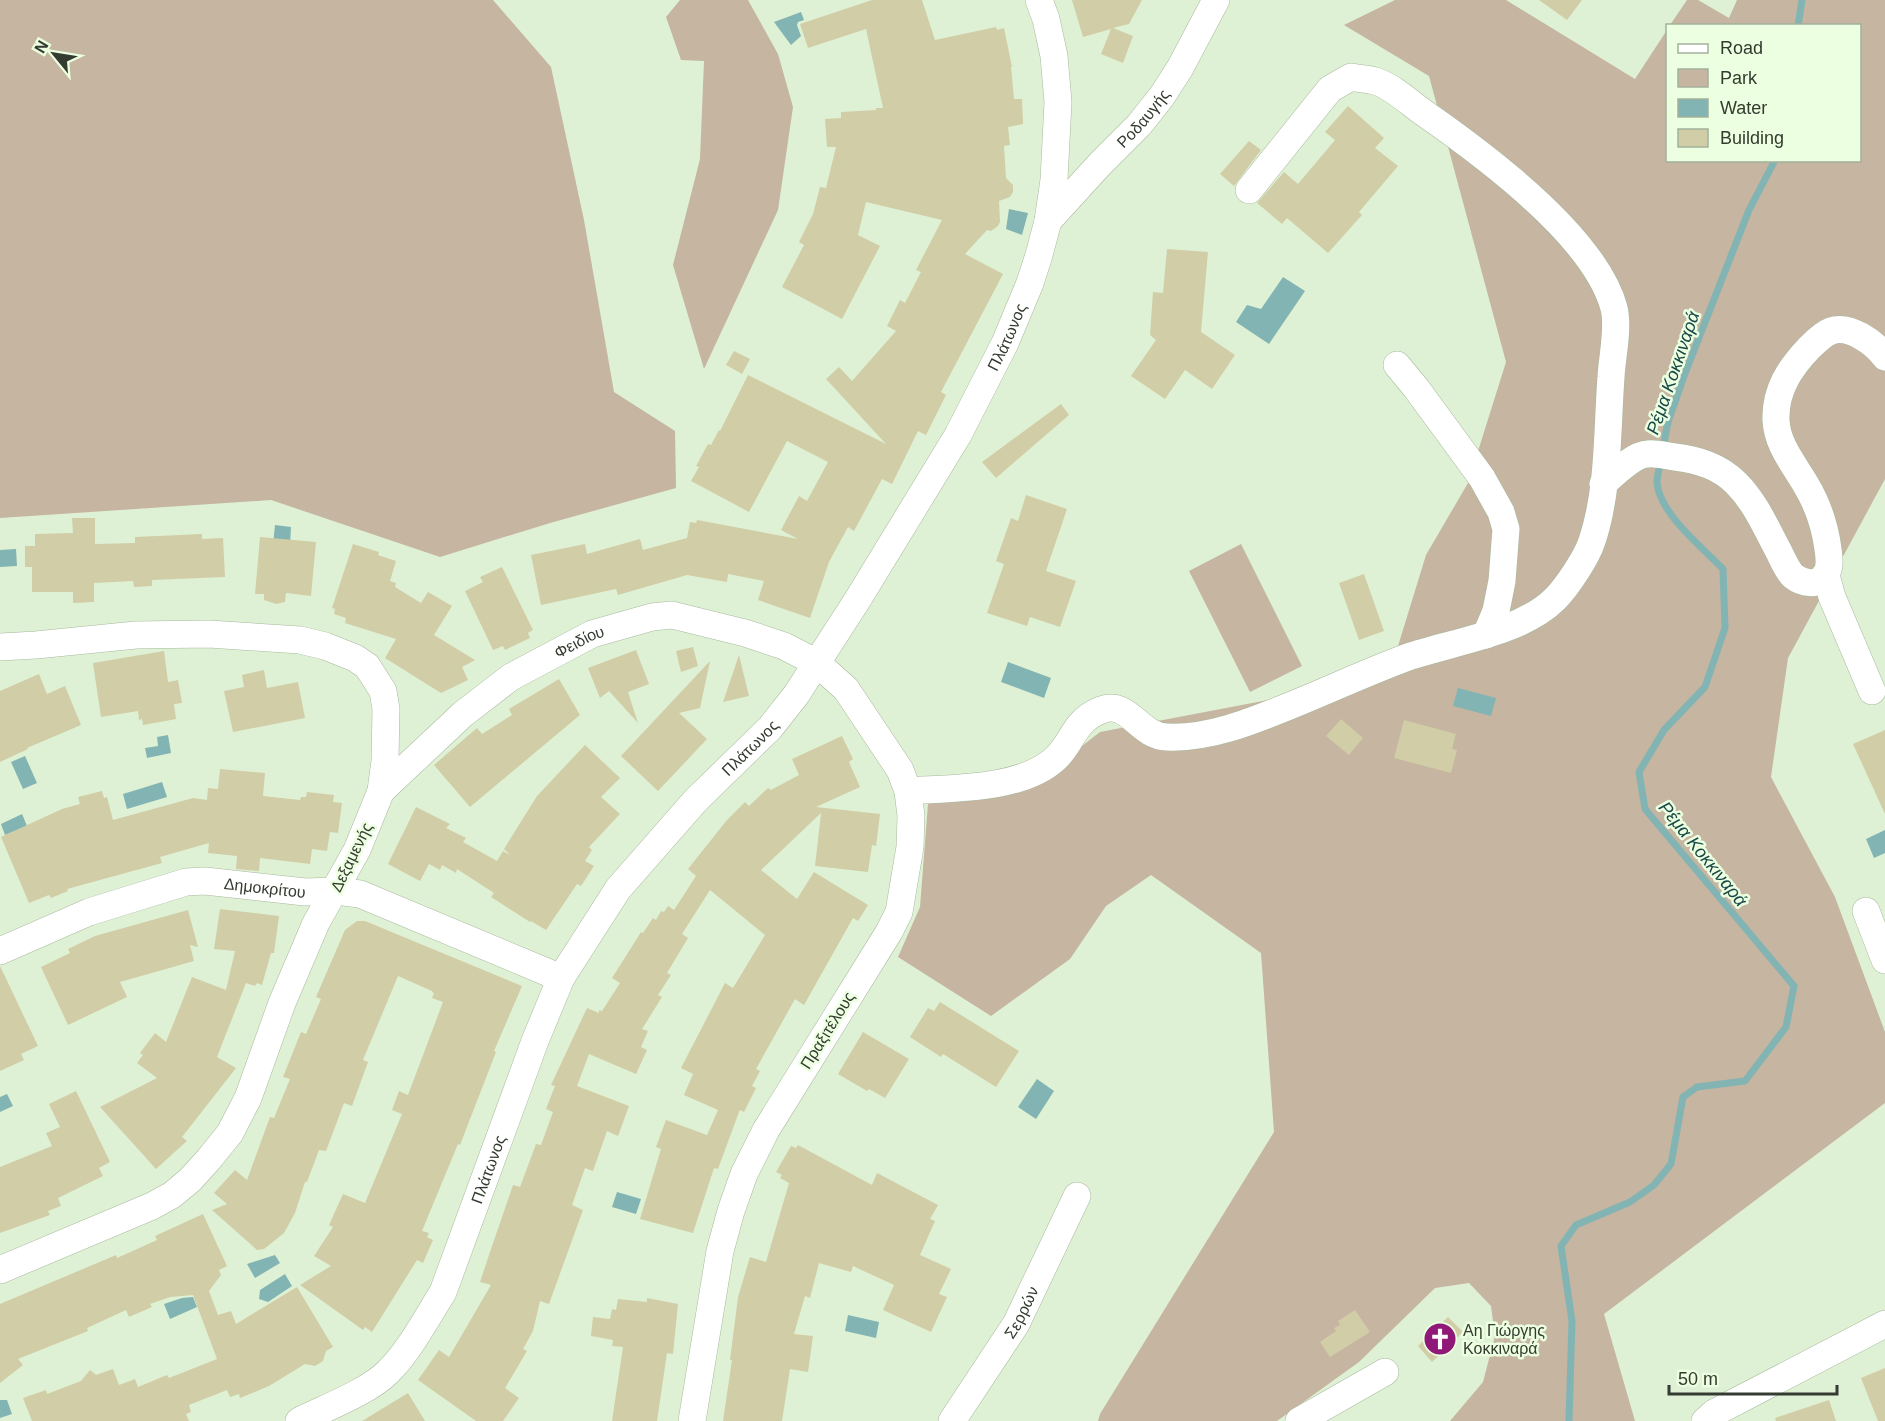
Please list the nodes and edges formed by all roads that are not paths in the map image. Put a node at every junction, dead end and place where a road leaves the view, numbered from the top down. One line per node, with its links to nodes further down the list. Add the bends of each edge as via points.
1 (1039, 0): 4 (street, Πλάτωνος, via 1054,56 1058,102)
2 (1216, 0): 4 (street, Ροδαυγής, via 1162,96)
3 (1249, 190): 7 (street, via 1330,89 1351,77 1380,83 1470,144 1545,210 1578,245 1600,277 1614,310)
4 (1048, 221): 11 (street, Πλάτωνος, via 1030,283 981,392)
5 (1885, 357): 8 (street, via 1861,337 1845,330 1831,331 1795,363 1778,399 1776,421 1783,449 1808,487 1825,526 1829,562)
6 (1397, 364): 9 (street, via 1482,478 1501,512 1506,529 1502,581)
7 (1603, 484): 8 (street, via 1646,453 1707,464 1735,483 1753,504 1792,574 1804,582 1817,582); 9 (street, via 1591,545 1555,599 1537,613)
8 (1826, 575): 12 (street)
9 (1486, 635): 14 (street, via 1409,657 1251,722 1200,734 1166,738 1148,733 1124,711 1102,710 1080,722 1056,758 1038,770 1009,781 979,786)
10 (0, 647): 13 (street, Δεξαμενής, via 136,634 282,638 325,646 367,666 383,691 385,760)
11 (817, 663): 13 (street, Φειδίου, via 745,633 672,615 592,634 511,677 463,714); 14 (street, Πραξιτέλους, via 846,689 890,752); 19 (street, Πλάτωνος, via 770,728 696,800 618,889)
12 (1872, 691)
13 (381, 791): 15 (street, Δεξαμενής)
14 (908, 791): 25 (street, Πραξιτέλους, via 910,847 899,912 766,1130 730,1211)
15 (336, 891): 17 (street, Δημοκρίτου, via 186,882 89,912); 19 (street, Δημοκρίτου, via 360,894); 21 (street, Δεξαμενής, via 316,923 248,1098 231,1133 209,1159 172,1195 152,1206)
16 (1866, 911): 18 (street)
17 (0, 951)
18 (1885, 960)
19 (561, 978): 24 (street, Πλάτωνος, via 443,1293 387,1372)
20 (1077, 1196): 26 (street, Σερρών, via 1016,1324)
21 (0, 1270)
22 (1885, 1324): 28 (street)
23 (1385, 1372): 27 (street)
24 (299, 1421)
25 (692, 1421)
26 (952, 1421)
27 (1299, 1421)
28 (1705, 1421)

